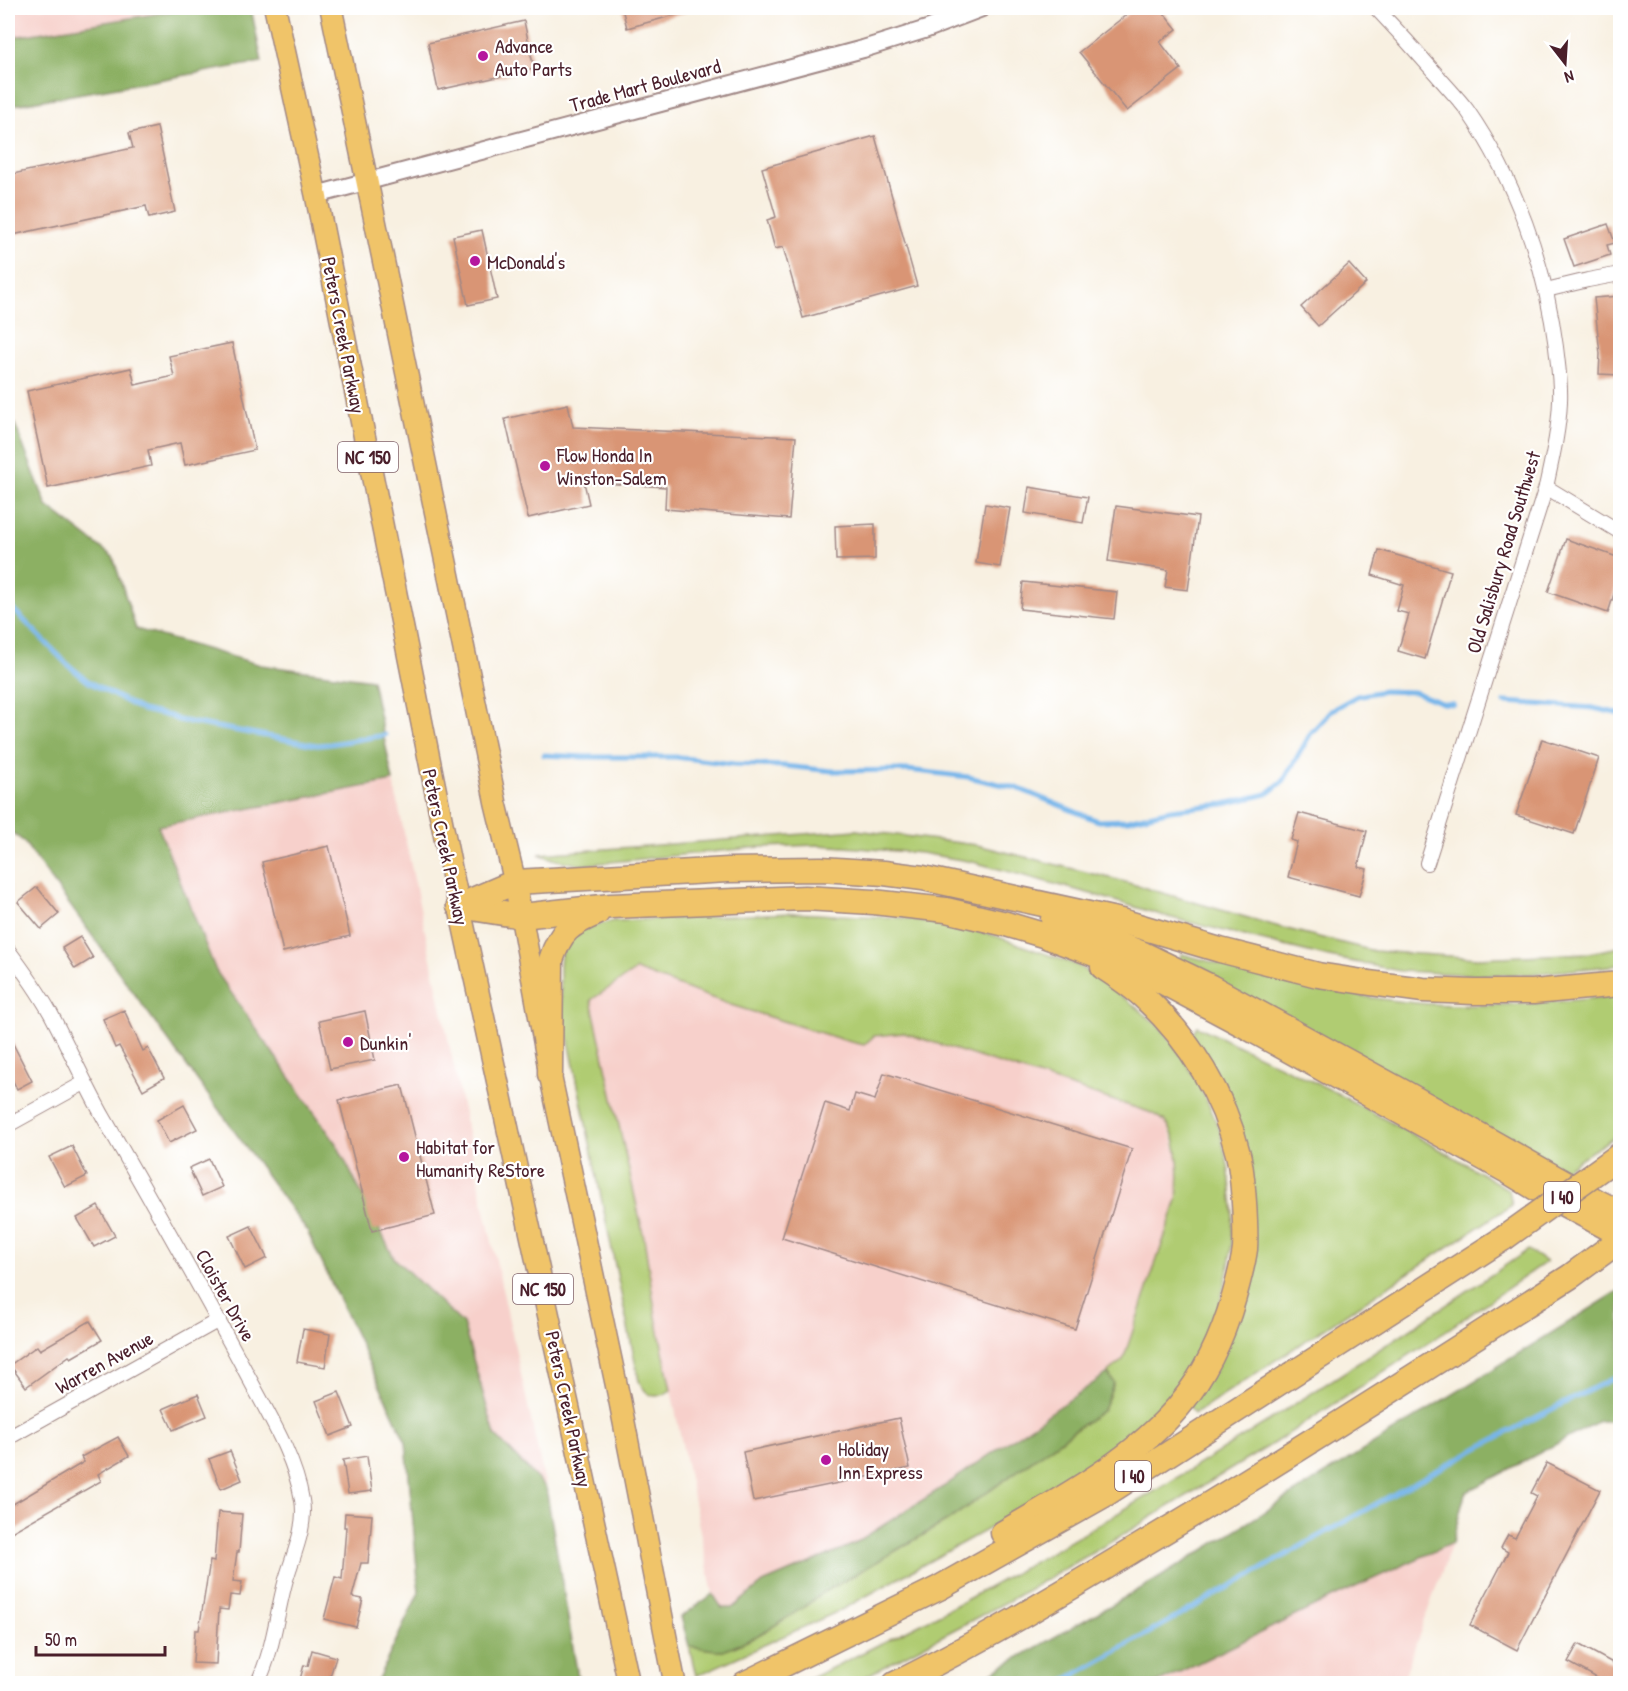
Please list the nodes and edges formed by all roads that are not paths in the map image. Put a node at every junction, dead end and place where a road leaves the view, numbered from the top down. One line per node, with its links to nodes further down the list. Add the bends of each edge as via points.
1 (275, 8): 6 (main road, Peters Creek Parkway / NC 150)
2 (331, 8): 5 (main road, NC 150)
3 (982, 8): 5 (street, Trade Mart Boulevard, via 863,49)
4 (1376, 8): 8 (street, Old Salisbury Road Southwest, via 1466,108 1482,134 1518,206)
5 (367, 181): 6 (street, Trade Mart Boulevard); 13 (main road, NC 150)
6 (316, 195): 14 (main road, Peters Creek Parkway / NC 150)
7 (1620, 274): 8 (street)
8 (1546, 290): 9 (street, Old Salisbury Road Southwest, via 1560,401 1557,439)
9 (1546, 487): 10 (street); 11 (street, Old Salisbury Road Southwest)
10 (1620, 532)
11 (1427, 863)
12 (923, 878): 13 (highway, via 822,869); 19 (highway, via 1121,921 1318,975 1370,983 1474,992 1533,992); 24 (highway, via 1062,922 1143,954 1211,987)
13 (515, 882): 14 (highway); 16 (main road, NC 150)
14 (459, 906): 16 (highway); 30 (main road, Peters Creek Parkway / NC 150)
15 (611, 906): 16 (highway); 17 (highway, via 805,898 873,902 946,910); 20 (highway, via 574,923 556,947 552,960)
16 (522, 916): 20 (main road, NC 150)
17 (1043, 935): 25 (highway, via 1148,974); 29 (highway, via 1104,967 1146,998 1200,1064 1217,1095 1238,1154 1245,1248 1228,1318 1197,1380 1179,1405 1104,1473 964,1556)
18 (8, 950): 21 (street, Cloister Drive, via 50,1013)
19 (1620, 984)
20 (550, 1074): 32 (main road, NC 150)
21 (84, 1083): 22 (street); 27 (street, Cloister Drive)
22 (8, 1125)
23 (1620, 1155): 29 (highway, I 40, bridge, via 1504,1238 1106,1494)
24 (1620, 1213)
25 (1620, 1234)
26 (1620, 1240): 34 (highway, via 1571,1276 1223,1496 1054,1598)
27 (219, 1320): 28 (street, Warren Avenue); 31 (street, Cloister Drive, via 279,1435 302,1499 301,1530 273,1640)
28 (8, 1437)
29 (939, 1588): 33 (highway, I 40)
30 (628, 1678)
31 (257, 1683)
32 (675, 1683)
33 (744, 1683)
34 (895, 1683)

